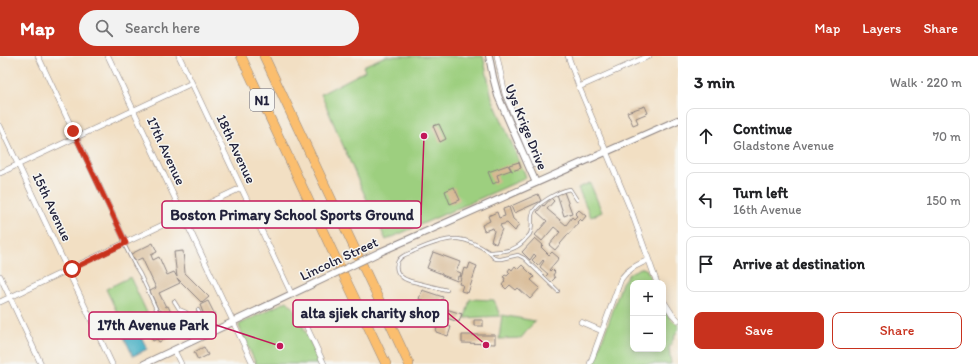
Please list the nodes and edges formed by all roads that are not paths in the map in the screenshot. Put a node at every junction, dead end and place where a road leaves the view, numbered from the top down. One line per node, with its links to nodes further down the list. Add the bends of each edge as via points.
1 (38, 56): 15 (street)
2 (108, 56): 12 (street, 17th Avenue)
3 (179, 56): 10 (street, 18th Avenue)
4 (240, 56): 53 (highway, N1)
5 (264, 56): 54 (highway, N1)
6 (489, 56): 20 (street, Uys Krige Drive, via 498,96)
7 (497, 56): 18 (street, via 505,94)
8 (568, 56): 11 (street)
9 (648, 56): 11 (street)
10 (192, 83): 12 (street); 21 (street, 18th Avenue)
11 (579, 88): 16 (street)
12 (133, 110): 15 (street); 23 (street, 17th Avenue)
13 (678, 120): 16 (street, Lincoln Street)
14 (0, 126): 17 (street, 15th Avenue)
15 (76, 137): 17 (street); 24 (street)
16 (606, 152): 20 (street, Lincoln Street); 26 (street, via 630,206)
17 (18, 165): 19 (street); 27 (street, 15th Avenue)
18 (535, 165)
19 (0, 173)
20 (536, 183): 32 (street, Lincoln Street, bridge, via 380,252)
21 (241, 188): 23 (street); 32 (street, 18th Avenue)
22 (577, 200): 25 (lane, via 570,189 550,197 534,211 530,234 519,246)
23 (183, 216): 24 (street); 41 (street, 17th Avenue)
24 (125, 244): 27 (street); 39 (lane)
25 (489, 252): 30 (lane, via 468,241 453,239 420,248 398,261 398,272 405,279); 31 (lane, via 497,260 518,255 524,258)
26 (648, 260): 29 (street); 43 (street, via 631,268 621,279)
27 (68, 270): 33 (street); 48 (street, 15th Avenue)
28 (0, 276): 33 (street)
29 (655, 280)
30 (447, 290)
31 (558, 291)
32 (292, 295): 41 (street, Lincoln Street)
33 (10, 297): 35 (street); 47 (street)
34 (174, 301): 45 (lane, via 179,309 186,312)
35 (0, 302)
36 (666, 305): 40 (street)
37 (296, 306): 52 (street)
38 (198, 310): 44 (lane)
39 (158, 313)
40 (678, 320)
41 (233, 322): 44 (street, Lincoln Street); 51 (street, 17th Avenue)
42 (581, 322): 43 (street)
43 (602, 331): 55 (street)
44 (209, 334): 45 (street, Lincoln Street)
45 (198, 338): 46 (street, Lincoln Street)
46 (174, 350): 49 (street, Lincoln Street); 50 (street)
47 (41, 364)
48 (112, 364)
49 (144, 364)
50 (181, 364)
51 (253, 364)
52 (324, 364)
53 (386, 364)
54 (409, 364)
55 (590, 364)

